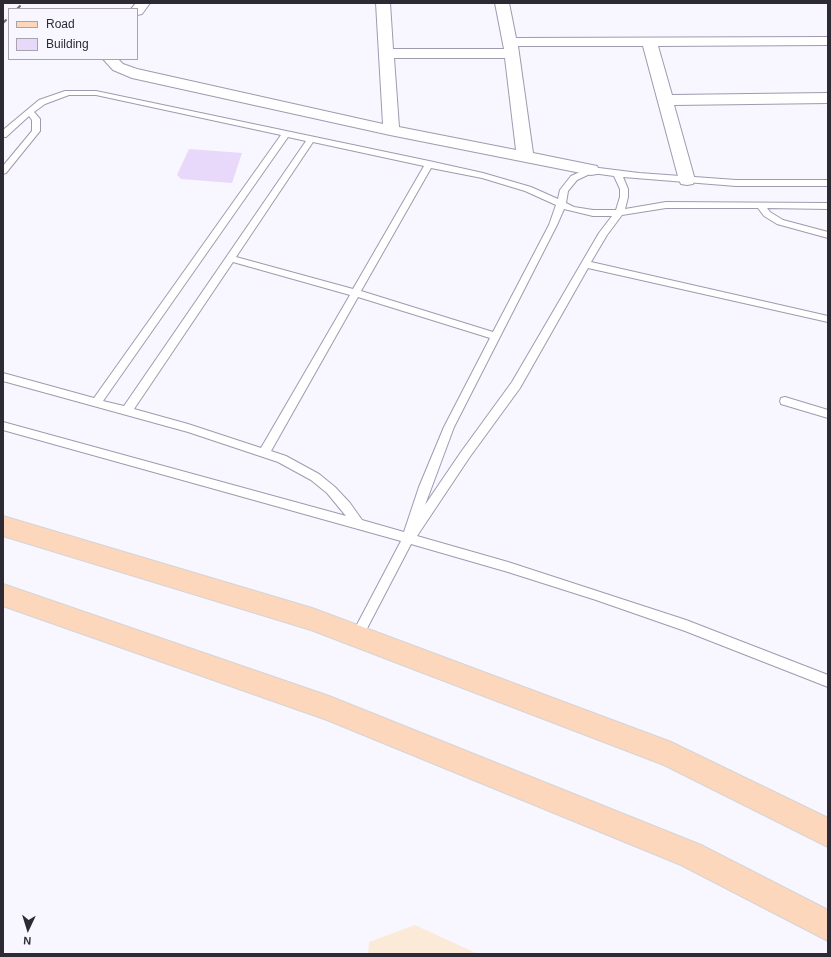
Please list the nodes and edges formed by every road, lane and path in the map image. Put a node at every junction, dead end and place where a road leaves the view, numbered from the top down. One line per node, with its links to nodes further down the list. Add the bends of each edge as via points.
1 (383, 3): 6 (street)
2 (502, 3): 5 (street)
3 (649, 41): 4 (street); 5 (street); 9 (street)
4 (828, 41)
5 (510, 48): 6 (street); 15 (street)
6 (386, 53): 11 (street)
7 (111, 60): 11 (street, via 118,67 132,73)
8 (828, 98): 9 (street)
9 (665, 100): 20 (street)
10 (29, 112): 12 (lane, via 42,102 59,96 96,92); 13 (lane); 18 (lane, via 36,119 36,131)
11 (391, 130): 15 (street)
12 (287, 134): 14 (lane); 34 (lane)
13 (3, 136)
14 (311, 139): 16 (lane); 27 (lane)
15 (525, 157): 17 (street)
16 (429, 164): 22 (lane, via 506,182); 29 (lane)
17 (591, 170): 19 (lane); 22 (lane, via 574,178 568,184)
18 (3, 171)
19 (617, 173): 20 (lane); 25 (lane, via 624,189)
20 (687, 180): 21 (lane)
21 (828, 183)
22 (561, 204): 25 (lane, via 587,212); 31 (lane, via 553,225)
23 (762, 206): 24 (lane); 25 (lane, via 653,206); 26 (lane, via 780,222)
24 (828, 206)
25 (619, 213): 28 (lane, via 603,233)
26 (828, 235)
27 (230, 258): 29 (lane); 35 (lane)
28 (585, 264): 30 (lane); 41 (lane, via 516,385)
29 (355, 293): 31 (lane); 38 (lane)
30 (828, 319)
31 (496, 336): 41 (lane, via 436,456)
32 (3, 377): 34 (lane)
33 (785, 401): 36 (lane)
34 (96, 403): 35 (lane)
35 (127, 411): 38 (lane)
36 (828, 414)
37 (3, 426): 39 (lane)
38 (264, 453): 39 (lane, via 282,459 315,477 341,501)
39 (358, 524): 41 (lane)
40 (3, 526): 43 (main road, via 312,619)
41 (408, 539): 43 (lane); 44 (lane, via 596,594)
42 (3, 595): 46 (main road, via 329,708 692,855)
43 (357, 636): 45 (main road, via 671,755)
44 (828, 681)
45 (828, 833)
46 (828, 926)

